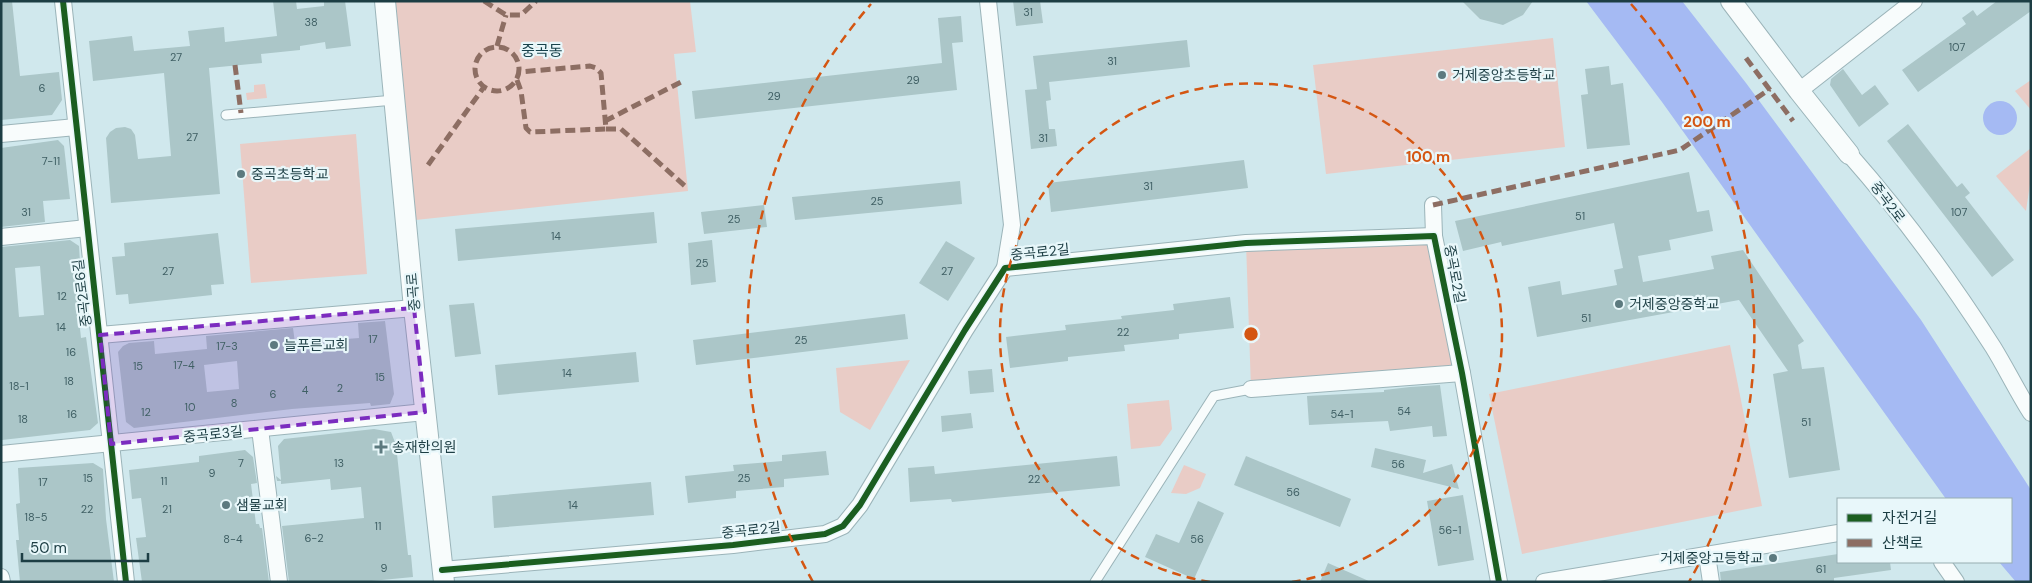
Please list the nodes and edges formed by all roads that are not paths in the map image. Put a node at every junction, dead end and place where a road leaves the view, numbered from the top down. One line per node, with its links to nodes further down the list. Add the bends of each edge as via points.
1 (63, 1): 9 (street, 중곡2로6길)
2 (385, 1): 7 (street, 중곡로)
3 (988, 1): 16 (street, via 1012,225)
4 (1731, 1): 6 (street, 중곡2로)
5 (1914, 1): 6 (street)
6 (1799, 91): 11 (street, 중곡2로)
7 (394, 100): 8 (lane); 17 (street, 중곡로)
8 (226, 115)
9 (76, 127): 10 (street); 13 (street, 중곡2로6길)
10 (1, 134)
11 (1849, 154): 22 (street, 중곡2로, via 1973,316)
12 (1432, 205): 15 (street)
13 (87, 228): 14 (street); 18 (street, 중곡2로6길)
14 (1, 236)
15 (1434, 236): 16 (street, 중곡로2길, via 1246,244); 19 (street, 중곡로2길)
16 (1005, 268): 29 (street, 중곡로2길, via 844,526 825,534)
17 (414, 308): 18 (street); 21 (street, 중곡로)
18 (100, 335): 24 (street, 중곡2로6길)
19 (1462, 373): 20 (street); 35 (street, 중곡로2길)
20 (1251, 389): 34 (lane, via 1214,396)
21 (426, 412): 23 (street, 중곡로3길); 29 (street, 중곡로)
22 (2031, 413)
23 (260, 429): 24 (street, 중곡로3길); 33 (street)
24 (111, 444): 25 (street, 중곡로3길); 32 (street, 중곡2로6길)
25 (1, 454)
26 (1837, 533): 27 (street)
27 (1707, 555): 36 (street); 37 (street)
28 (1943, 563): 38 (street)
29 (443, 576)
30 (1, 577): 31 (street)
31 (2, 582)
32 (126, 582)
33 (279, 582)
34 (1095, 582)
35 (1500, 582)
36 (1544, 582)
37 (1712, 582)
38 (1956, 582)

